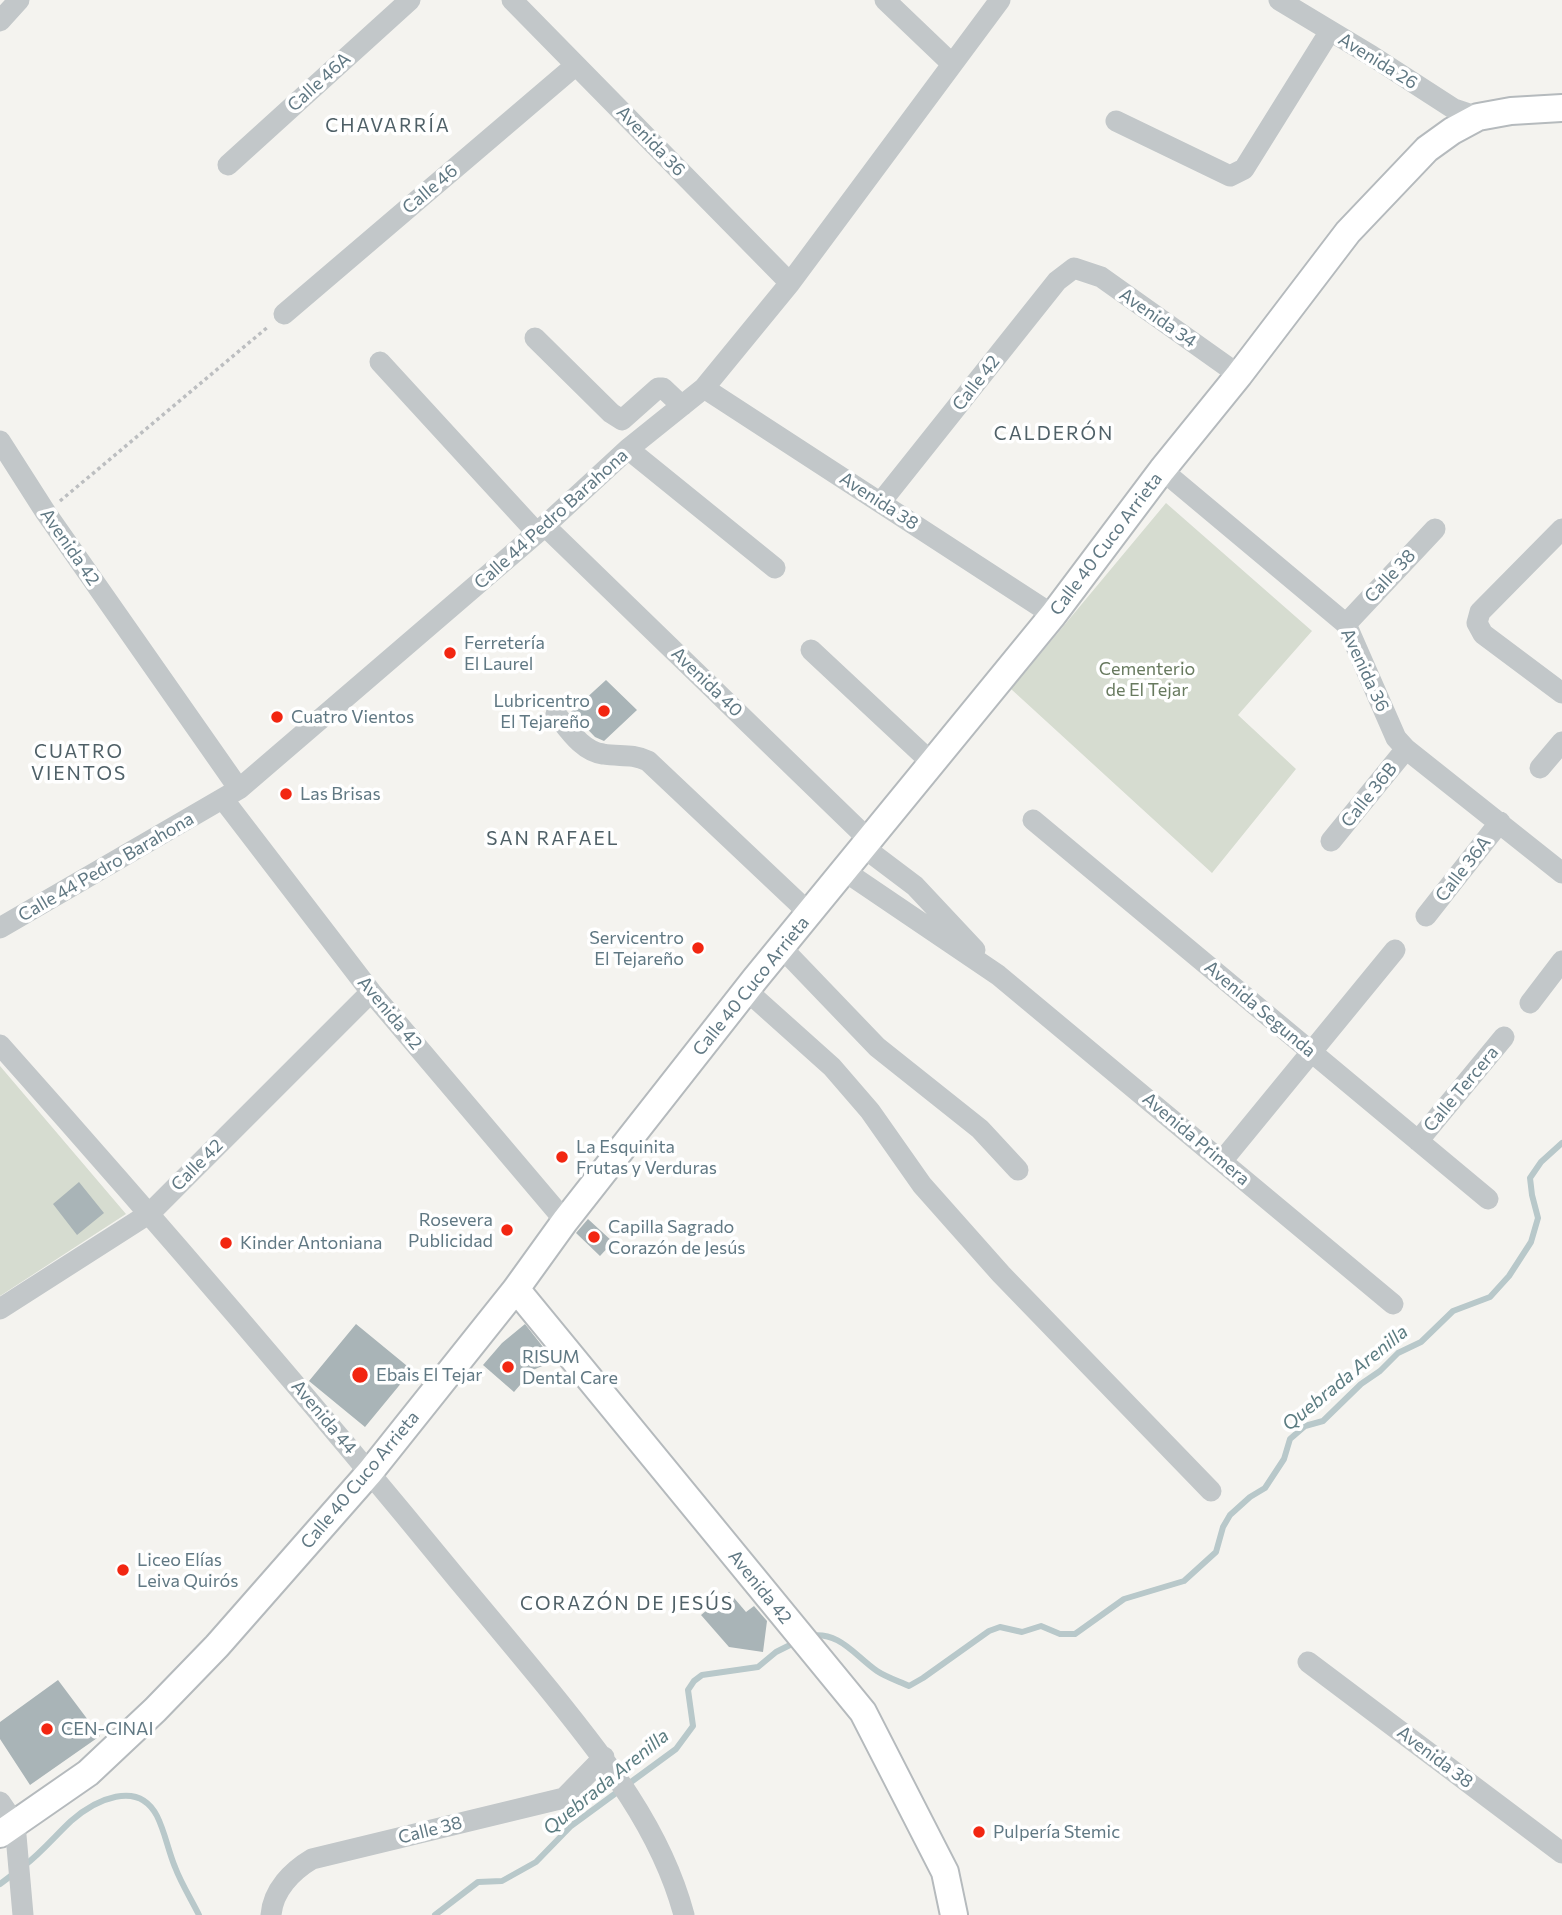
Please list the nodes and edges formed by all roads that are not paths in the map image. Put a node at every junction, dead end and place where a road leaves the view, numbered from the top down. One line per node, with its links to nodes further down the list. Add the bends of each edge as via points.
1 (19, 0): 7 (street)
2 (410, 0): 14 (street, Calle 46A)
3 (512, 0): 10 (street, Avenida 36)
4 (885, 0): 9 (street)
5 (1000, 0): 9 (street, Calle 44 Pedro Barahona)
6 (1279, 0): 8 (street, Avenida 26)
7 (0, 22)
8 (1330, 30): 12 (street, Avenida 26, via 1454,109); 13 (street, via 1237,174 1230,176)
9 (951, 62): 16 (street, Calle 44 Pedro Barahona)
10 (576, 65): 16 (street, Avenida 36); 17 (street, Calle 46)
11 (1562, 108): 12 (main road, Calle 40 Cuco Arrieta)
12 (1478, 117): 20 (main road, Calle 40 Cuco Arrieta, via 1427,149 1394,181 1348,232)
13 (1116, 121)
14 (228, 165)
15 (1074, 268): 20 (street, Avenida 34, via 1101,277); 26 (street, Calle 42, via 1057,281)
16 (790, 283): 21 (street, Calle 44 Pedro Barahona)
17 (284, 314)
18 (535, 338): 22 (street, via 622,420 658,388)
19 (380, 362): 27 (street, Avenida 40)
20 (1239, 375): 25 (main road, Calle 40 Cuco Arrieta)
21 (704, 388): 22 (street, Calle 44 Pedro Barahona); 26 (street, Avenida 38)
22 (682, 406): 24 (street, Calle 44 Pedro Barahona)
23 (0, 442): 40 (street, Avenida 42)
24 (628, 449): 27 (street, Calle 44 Pedro Barahona); 30 (street)
25 (1162, 470): 31 (main road, Calle 40 Cuco Arrieta); 32 (street, Avenida 36)
26 (881, 502): 31 (street, Avenida 38)
27 (541, 529): 40 (street, Calle 44 Pedro Barahona); 44 (street, Avenida 40)
28 (1434, 529): 32 (street, Calle 38)
29 (1562, 529): 34 (street, via 1480,612 1478,623 1483,634)
30 (775, 568)
31 (1053, 615): 38 (main road, Calle 40 Cuco Arrieta)
32 (1346, 624): 37 (street, Avenida 36, via 1396,738)
33 (811, 650): 38 (street)
34 (1562, 693)
35 (556, 714): 47 (street, via 592,751 648,761)
36 (1562, 742): 39 (street)
37 (1406, 749): 42 (street, Avenida 36); 43 (street, Calle 36B)
38 (932, 763): 44 (main road, Calle 40 Cuco Arrieta)
39 (1540, 768)
40 (231, 794): 49 (street, Calle 44 Pedro Barahona); 55 (street, Avenida 42)
41 (1033, 820): 59 (street, Avenida Segunda)
42 (1500, 822): 46 (street, Avenida 36); 48 (street, Calle 36A)
43 (1331, 841)
44 (865, 843): 45 (main road, Calle 40 Cuco Arrieta); 53 (street, Avenida Primera, via 915,886)
45 (843, 870): 47 (main road, Calle 40 Cuco Arrieta); 53 (street, Avenida Primera)
46 (1562, 873)
47 (809, 913): 50 (main road, Calle 40 Cuco Arrieta)
48 (1426, 916)
49 (0, 928)
50 (781, 947): 54 (main road, Calle 40 Cuco Arrieta); 62 (street, via 877,1047 980,1129)
51 (1395, 950): 59 (street)
52 (1562, 961): 56 (street)
53 (998, 975): 61 (street, Avenida Primera)
54 (747, 990): 65 (main road, Calle 40 Cuco Arrieta); 70 (street, via 832,1067 870,1111 922,1185)
55 (371, 992): 64 (street, Calle 42); 65 (street, Avenida 42)
56 (1530, 1003)
57 (1504, 1037): 60 (street, Calle Tercera)
58 (0, 1045): 64 (street, Avenida 44)
59 (1312, 1052): 60 (street, Avenida Segunda); 61 (street)
60 (1418, 1141): 63 (street, Avenida Segunda)
61 (1222, 1161): 67 (street, Avenida Primera)
62 (1018, 1170)
63 (1488, 1199)
64 (150, 1213): 68 (street, Calle 42); 69 (street, Avenida 44)
65 (565, 1221): 66 (main road, Calle 40 Cuco Arrieta)
66 (516, 1289): 69 (main road, Calle 40 Cuco Arrieta); 76 (main road, Avenida 42, via 863,1712 945,1872)
67 (1393, 1304)
68 (0, 1309)
69 (370, 1472): 72 (street, Avenida 44); 74 (main road, Calle 40 Cuco Arrieta, via 155,1710 88,1773)
70 (1211, 1490)
71 (1308, 1662): 75 (street, Avenida 38)
72 (604, 1758): 78 (street, Calle 38, via 565,1797 312,1859 287,1879); 79 (street, Avenida 44, via 651,1830)
73 (0, 1801): 74 (street)
74 (7, 1829): 77 (street)
75 (1562, 1853)
76 (952, 1914)
77 (23, 1915)
78 (271, 1915)
79 (684, 1915)

